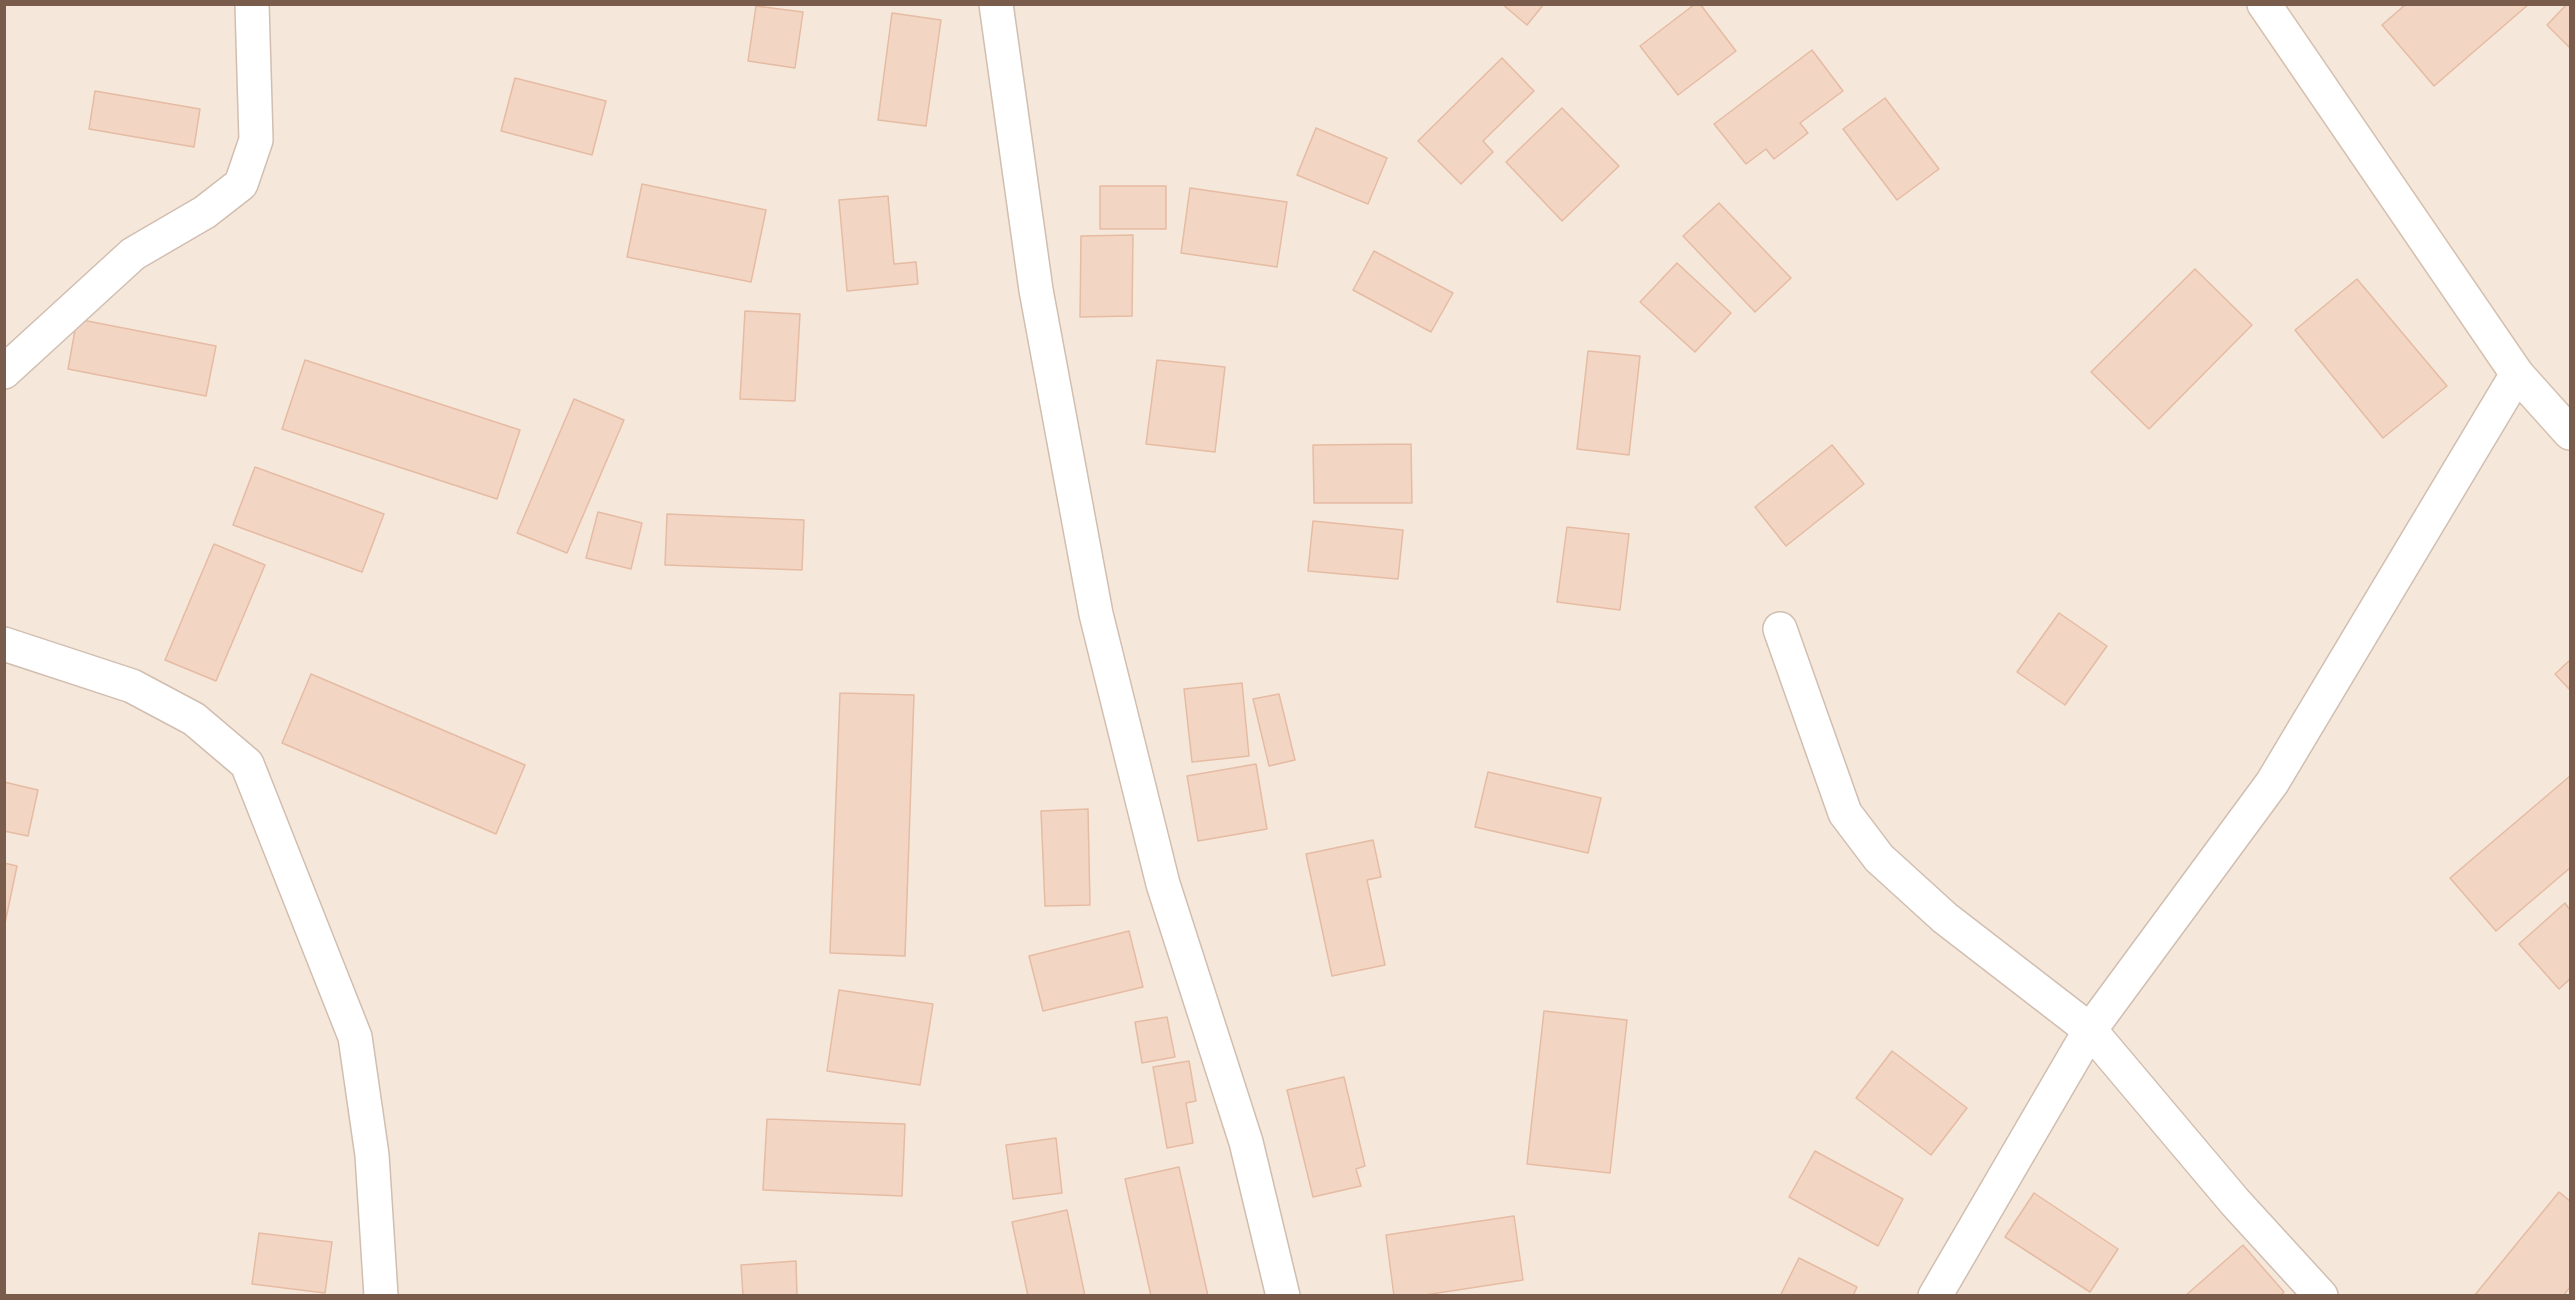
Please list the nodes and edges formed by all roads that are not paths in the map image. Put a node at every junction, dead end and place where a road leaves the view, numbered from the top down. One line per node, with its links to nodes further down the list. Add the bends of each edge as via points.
1 (252, 4): 4 (street, via 256,140 241,184 205,212 133,254)
2 (996, 4): 11 (street, via 1036,290 1096,614 1163,884 1246,1142)
3 (2264, 4): 5 (street)
4 (4, 372)
5 (2517, 374): 6 (street); 9 (street, via 2272,783)
6 (2571, 433)
7 (1780, 629): 9 (street, via 1845,813 1879,858 1945,918)
8 (4, 644): 10 (street, via 132,686 194,719 247,764 355,1037 372,1155)
9 (2090, 1030): 12 (street); 13 (street, via 2235,1202)
10 (381, 1296)
11 (1283, 1296)
12 (1935, 1296)
13 (2321, 1296)

